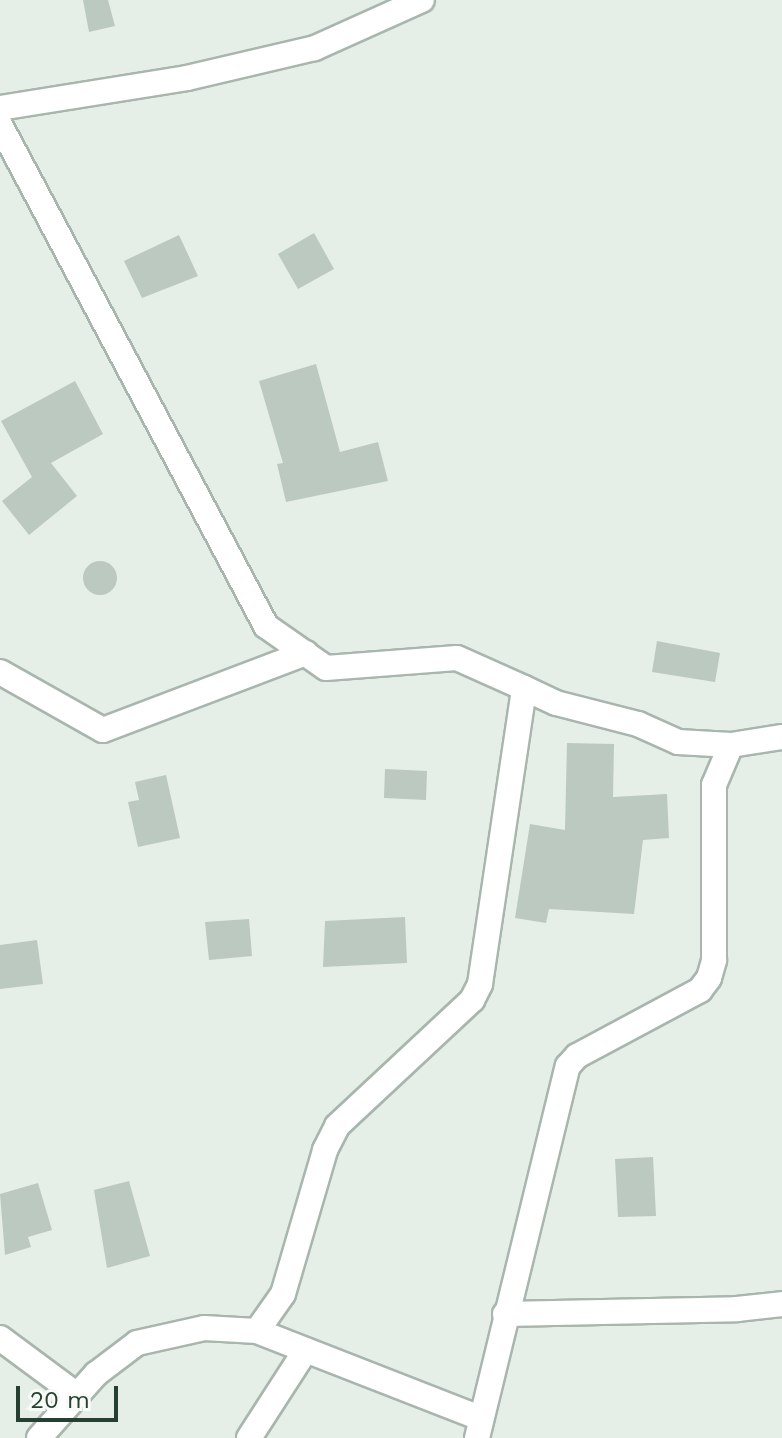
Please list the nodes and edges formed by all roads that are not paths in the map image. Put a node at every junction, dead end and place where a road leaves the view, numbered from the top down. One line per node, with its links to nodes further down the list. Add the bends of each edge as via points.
1 (422, 0): 2 (street, via 315,48 187,78)
2 (0, 108)
3 (0, 125): 4 (street, via 266,626)
4 (306, 653): 5 (street, via 103,730); 6 (street, via 326,668 457,658)
5 (0, 672)
6 (524, 688): 8 (street, via 678,742); 11 (street, via 480,984 472,1000 337,1126 325,1150 283,1294)
7 (782, 737): 8 (street)
8 (731, 745): 10 (street, via 714,785 714,960 709,978 700,990 577,1056 568,1066)
9 (782, 1304): 10 (street)
10 (505, 1314): 15 (street)
11 (257, 1331): 13 (street); 14 (street, via 204,1328 164,1333 137,1343)
12 (0, 1338): 14 (street)
13 (305, 1351): 15 (street); 17 (street)
14 (77, 1395): 16 (street)
15 (478, 1428)
16 (39, 1438)
17 (249, 1438)

